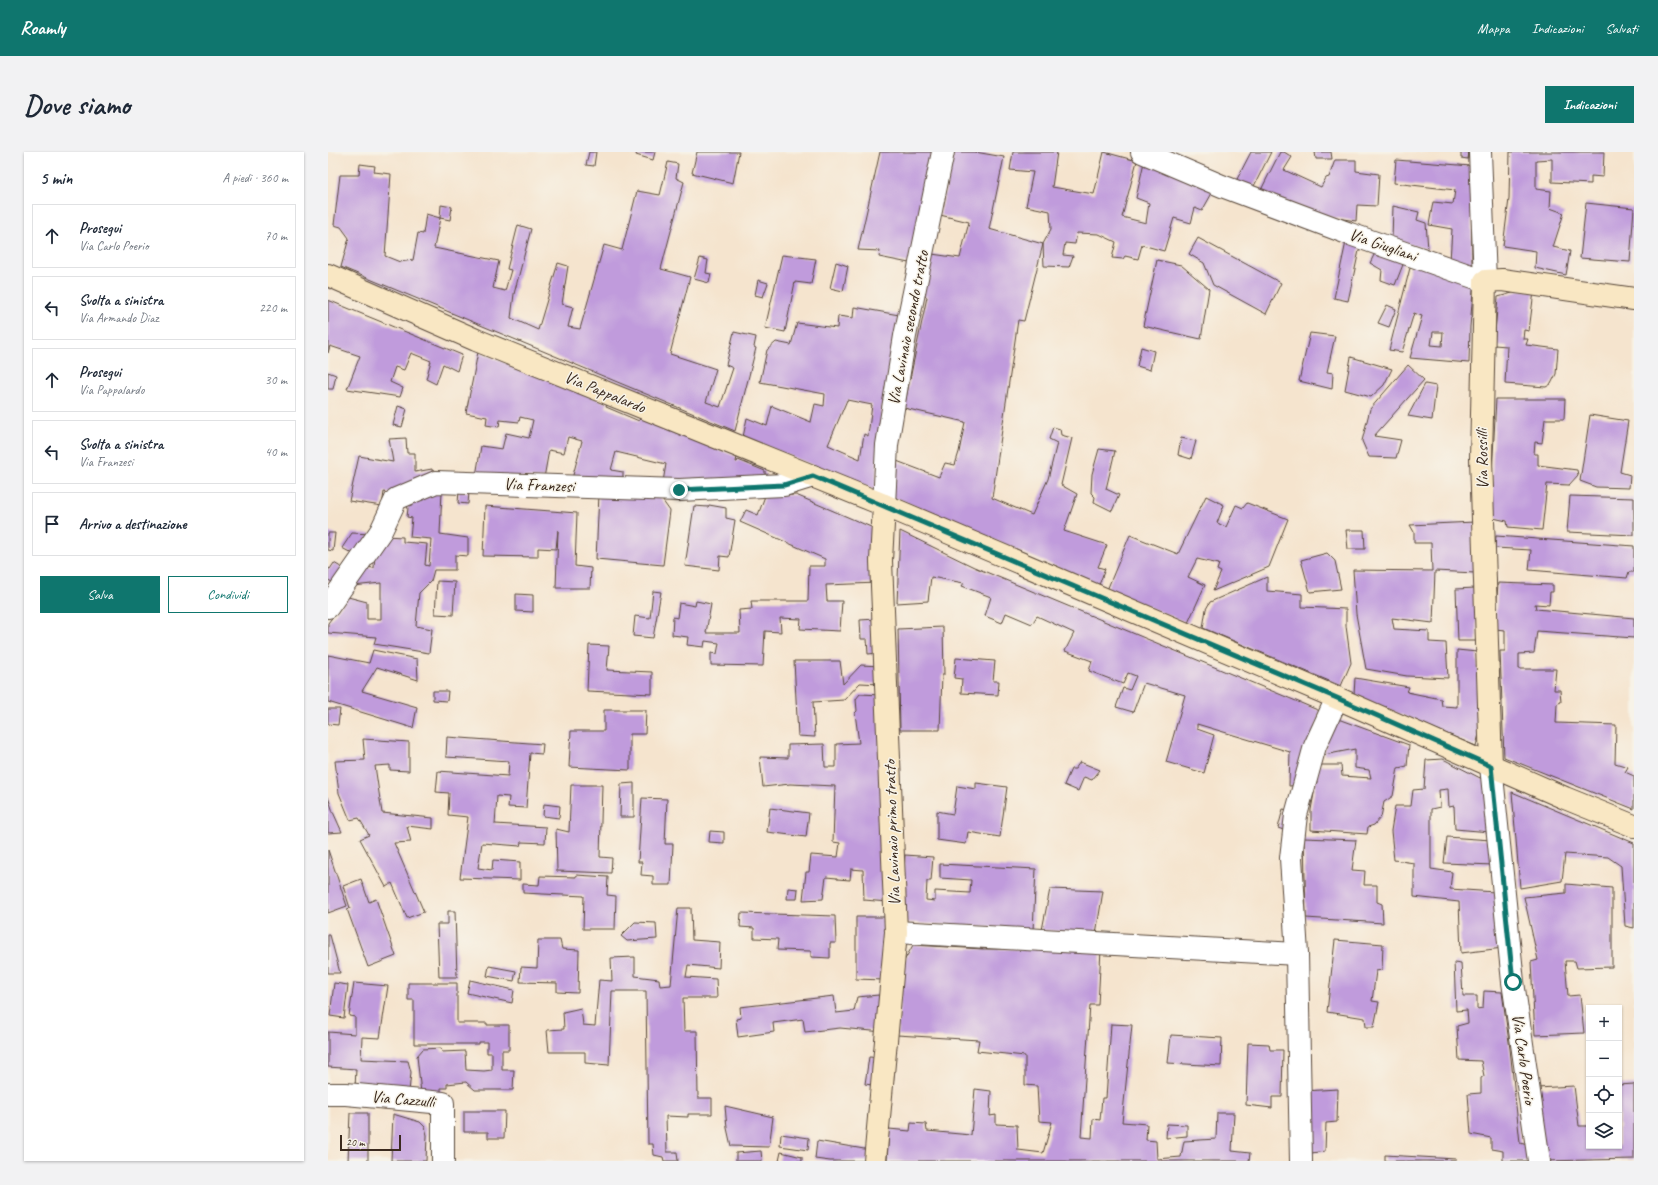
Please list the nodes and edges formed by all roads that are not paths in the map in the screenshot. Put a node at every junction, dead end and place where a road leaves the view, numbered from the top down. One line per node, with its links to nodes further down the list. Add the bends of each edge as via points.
1 (943, 152): 8 (street, Via Lavinaio secondo tratto, via 905,336 887,445)
2 (1142, 152): 5 (street, Via Giugliani, via 1222,186)
3 (1480, 152): 5 (street, Via Rossilli)
4 (328, 275): 7 (main road, Via Pappalardo, via 476,340)
5 (1485, 281): 6 (main road, Via Giugliani, via 1502,280); 11 (main road, Via Rossilli, via 1481,458)
6 (1634, 299)
7 (813, 476): 8 (main road, Via Pappalardo); 9 (street, Via Franzesi, via 784,485 679,490 436,482 396,499 381,531)
8 (884, 505): 10 (main road, Via Pappalardo); 13 (main road, Via Lavinaio primo tratto, via 881,561)
9 (328, 608)
10 (1337, 698): 11 (main road, Via Pappalardo); 14 (street, via 1316,746 1296,815 1291,858)
11 (1491, 766): 12 (main road, Via Pappalardo); 19 (street, Via Carlo Poerio, via 1513,982)
12 (1634, 826)
13 (896, 932): 14 (street); 17 (main road, Via Lavinaio primo tratto)
14 (1297, 954): 18 (street)
15 (328, 1094): 16 (street, Via Cazzulli, via 443,1103)
16 (442, 1161)
17 (875, 1161)
18 (1301, 1161)
19 (1539, 1161)

